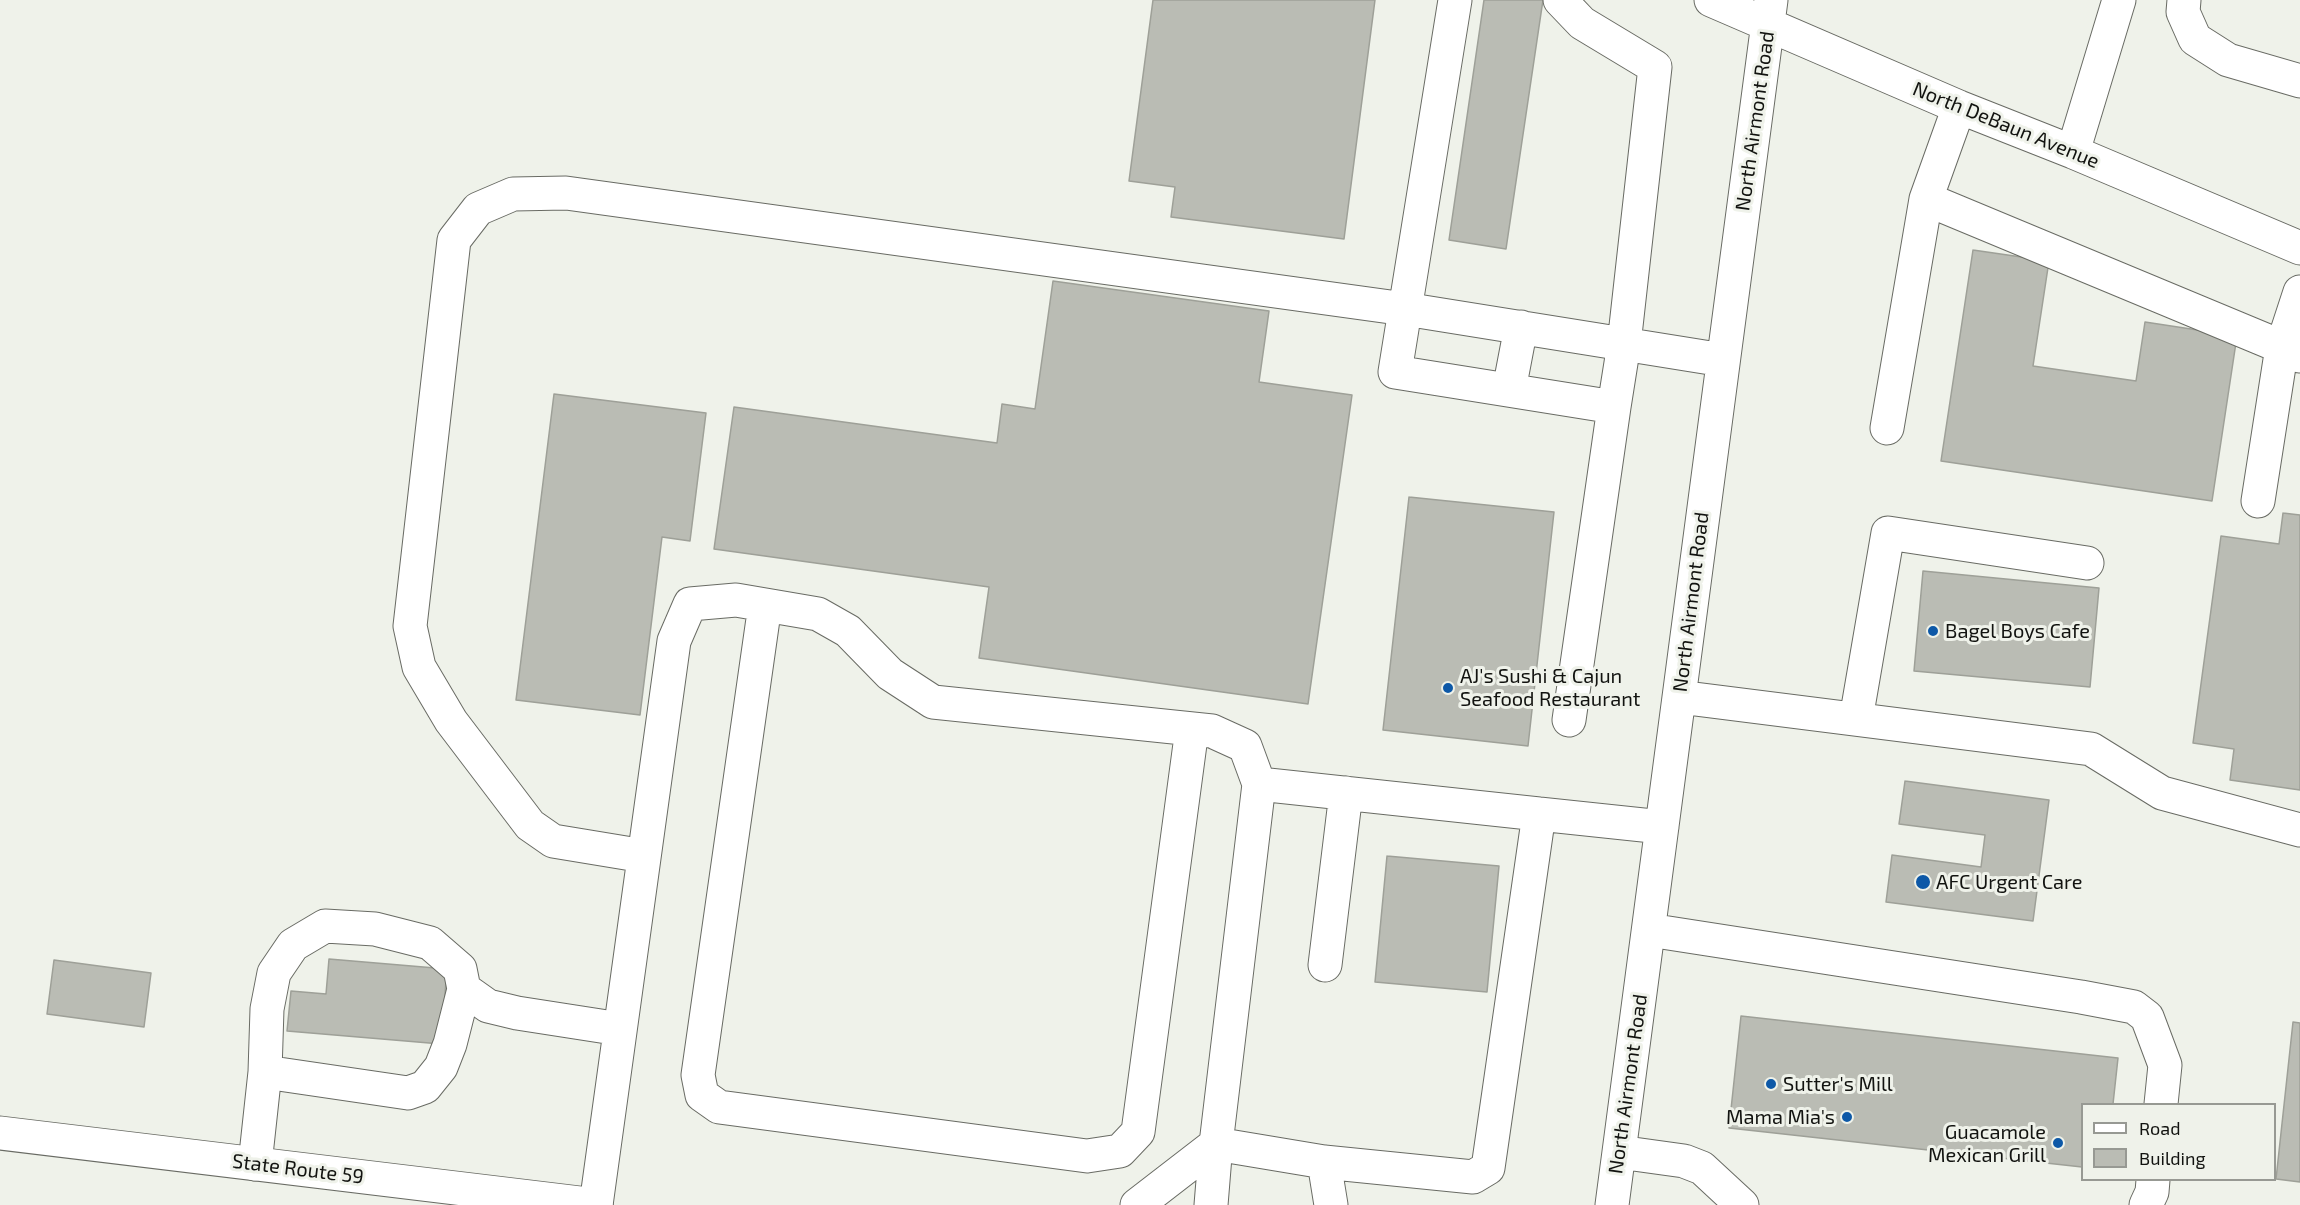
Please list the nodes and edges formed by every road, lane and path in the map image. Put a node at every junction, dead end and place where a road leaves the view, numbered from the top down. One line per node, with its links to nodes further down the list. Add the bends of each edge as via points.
1 (1455, 0): 13 (street)
2 (1560, 0): 15 (street, via 1582,23 1655,67)
3 (1712, 0): 6 (street, North DeBaun Avenue)
4 (2119, 0): 9 (street)
5 (2184, 0): 7 (street, via 2183,12 2195,39 2228,60)
6 (1770, 12): 8 (street, North DeBaun Avenue); 17 (street, North Airmont Road)
7 (2300, 81)
8 (1959, 107): 9 (street, North DeBaun Avenue); 10 (street)
9 (2073, 152): 11 (street, North DeBaun Avenue)
10 (1926, 199): 16 (street); 20 (street)
11 (2300, 248)
12 (2300, 292): 16 (street)
13 (1405, 309): 14 (street); 18 (street, via 1395,372); 33 (street, via 566,193 513,195 478,209 454,240 410,626 419,667 450,721 530,825 553,841)
14 (1521, 327): 15 (street); 18 (street)
15 (1624, 344): 17 (street); 19 (street)
16 (2291, 351): 21 (street)
17 (1723, 360): 24 (street, North Airmont Road)
18 (1509, 390): 19 (street)
19 (1614, 406): 26 (street)
20 (1887, 428)
21 (2258, 501)
22 (2087, 562): 25 (street, via 1888,533)
23 (765, 605): 27 (street, via 818,614 848,630 890,674 933,702); 27 (street, via 698,1075 702,1095 719,1107 1087,1156 1120,1151 1138,1132); 33 (street, via 736,600 690,604 674,641)
24 (1679, 697): 25 (street); 31 (street, North Airmont Road)
25 (1856, 719): 32 (street, via 2091,749 2162,793)
26 (1569, 720)
27 (1192, 729): 28 (street, via 1212,731 1245,746)
28 (1259, 784): 29 (street); 41 (street)
29 (1346, 794): 30 (street); 35 (street)
30 (1539, 814): 31 (street); 43 (street, via 1488,1168 1473,1177)
31 (1662, 827): 34 (street, North Airmont Road)
32 (2300, 830)
33 (644, 856): 37 (street)
34 (1649, 930): 39 (street, via 2134,1007 2147,1017 2164,1065); 42 (street, North Airmont Road)
35 (1325, 965)
36 (464, 989): 37 (street, via 488,1005 517,1013); 38 (street, via 441,1067 425,1087 408,1093); 38 (street, via 460,969 430,943 375,929 325,926 292,945 274,973 267,1009)
37 (620, 1029): 46 (street)
38 (265, 1072): 44 (street)
39 (2161, 1103)
40 (0, 1133): 44 (street, State Route 59)
41 (1216, 1144): 43 (street); 47 (street); 48 (street)
42 (1619, 1152): 50 (street, North Airmont Road); 51 (street, via 1684,1161 1701,1168)
43 (1324, 1162): 49 (street)
44 (255, 1164): 46 (street, State Route 59)
45 (2153, 1181): 52 (street)
46 (596, 1205)
47 (1137, 1205)
48 (1211, 1205)
49 (1331, 1205)
50 (1612, 1205)
51 (1742, 1205)
52 (2146, 1205)

